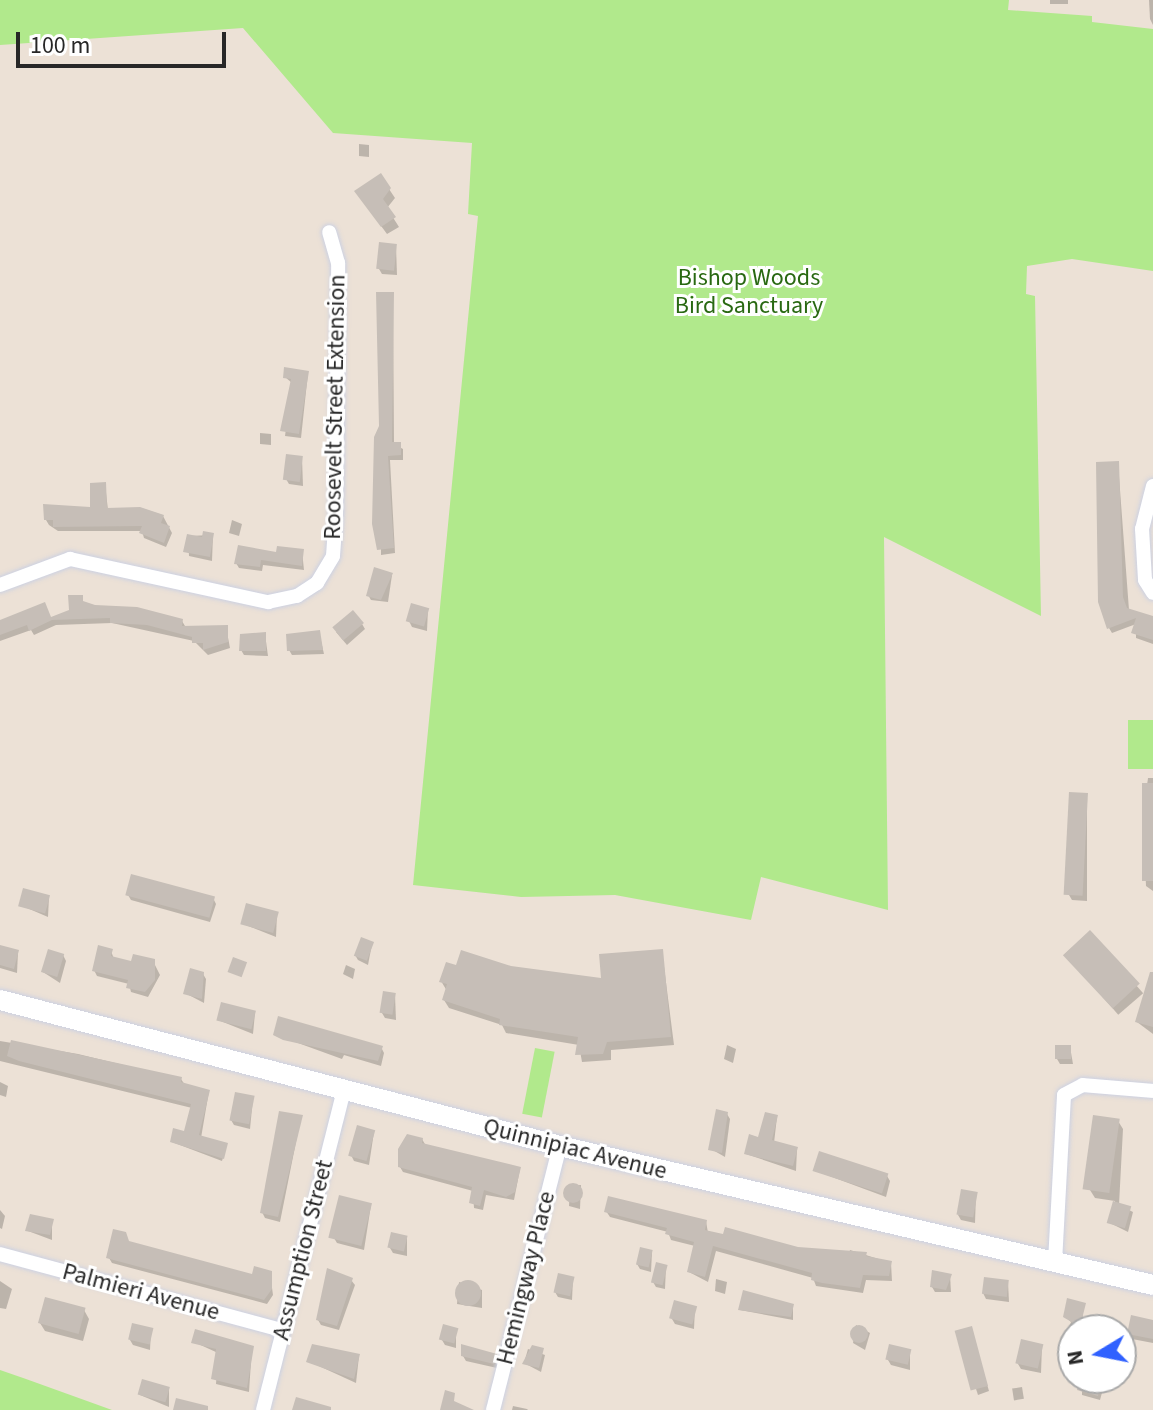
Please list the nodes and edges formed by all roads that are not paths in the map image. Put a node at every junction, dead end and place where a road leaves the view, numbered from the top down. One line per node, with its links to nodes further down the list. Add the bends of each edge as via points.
1 (329, 232): 3 (street, Roosevelt Street Extension, via 338,263 336,514 333,556 317,583 297,596 268,602 70,559)
2 (1153, 486): 4 (street, via 1142,529 1145,580)
3 (0, 585)
4 (1153, 593)
5 (0, 1000): 6 (main road, Quinnipiac Avenue)
6 (344, 1091): 8 (main road, Quinnipiac Avenue); 12 (street, Assumption Street)
7 (1153, 1091): 10 (street, via 1083,1085 1064,1095)
8 (560, 1146): 10 (main road, Quinnipiac Avenue); 14 (street, Hemingway Place)
9 (0, 1254): 12 (street, Palmieri Avenue)
10 (1055, 1262): 11 (main road, Quinnipiac Avenue)
11 (1153, 1285)
12 (282, 1330): 13 (street, Assumption Street)
13 (263, 1410)
14 (493, 1410)

